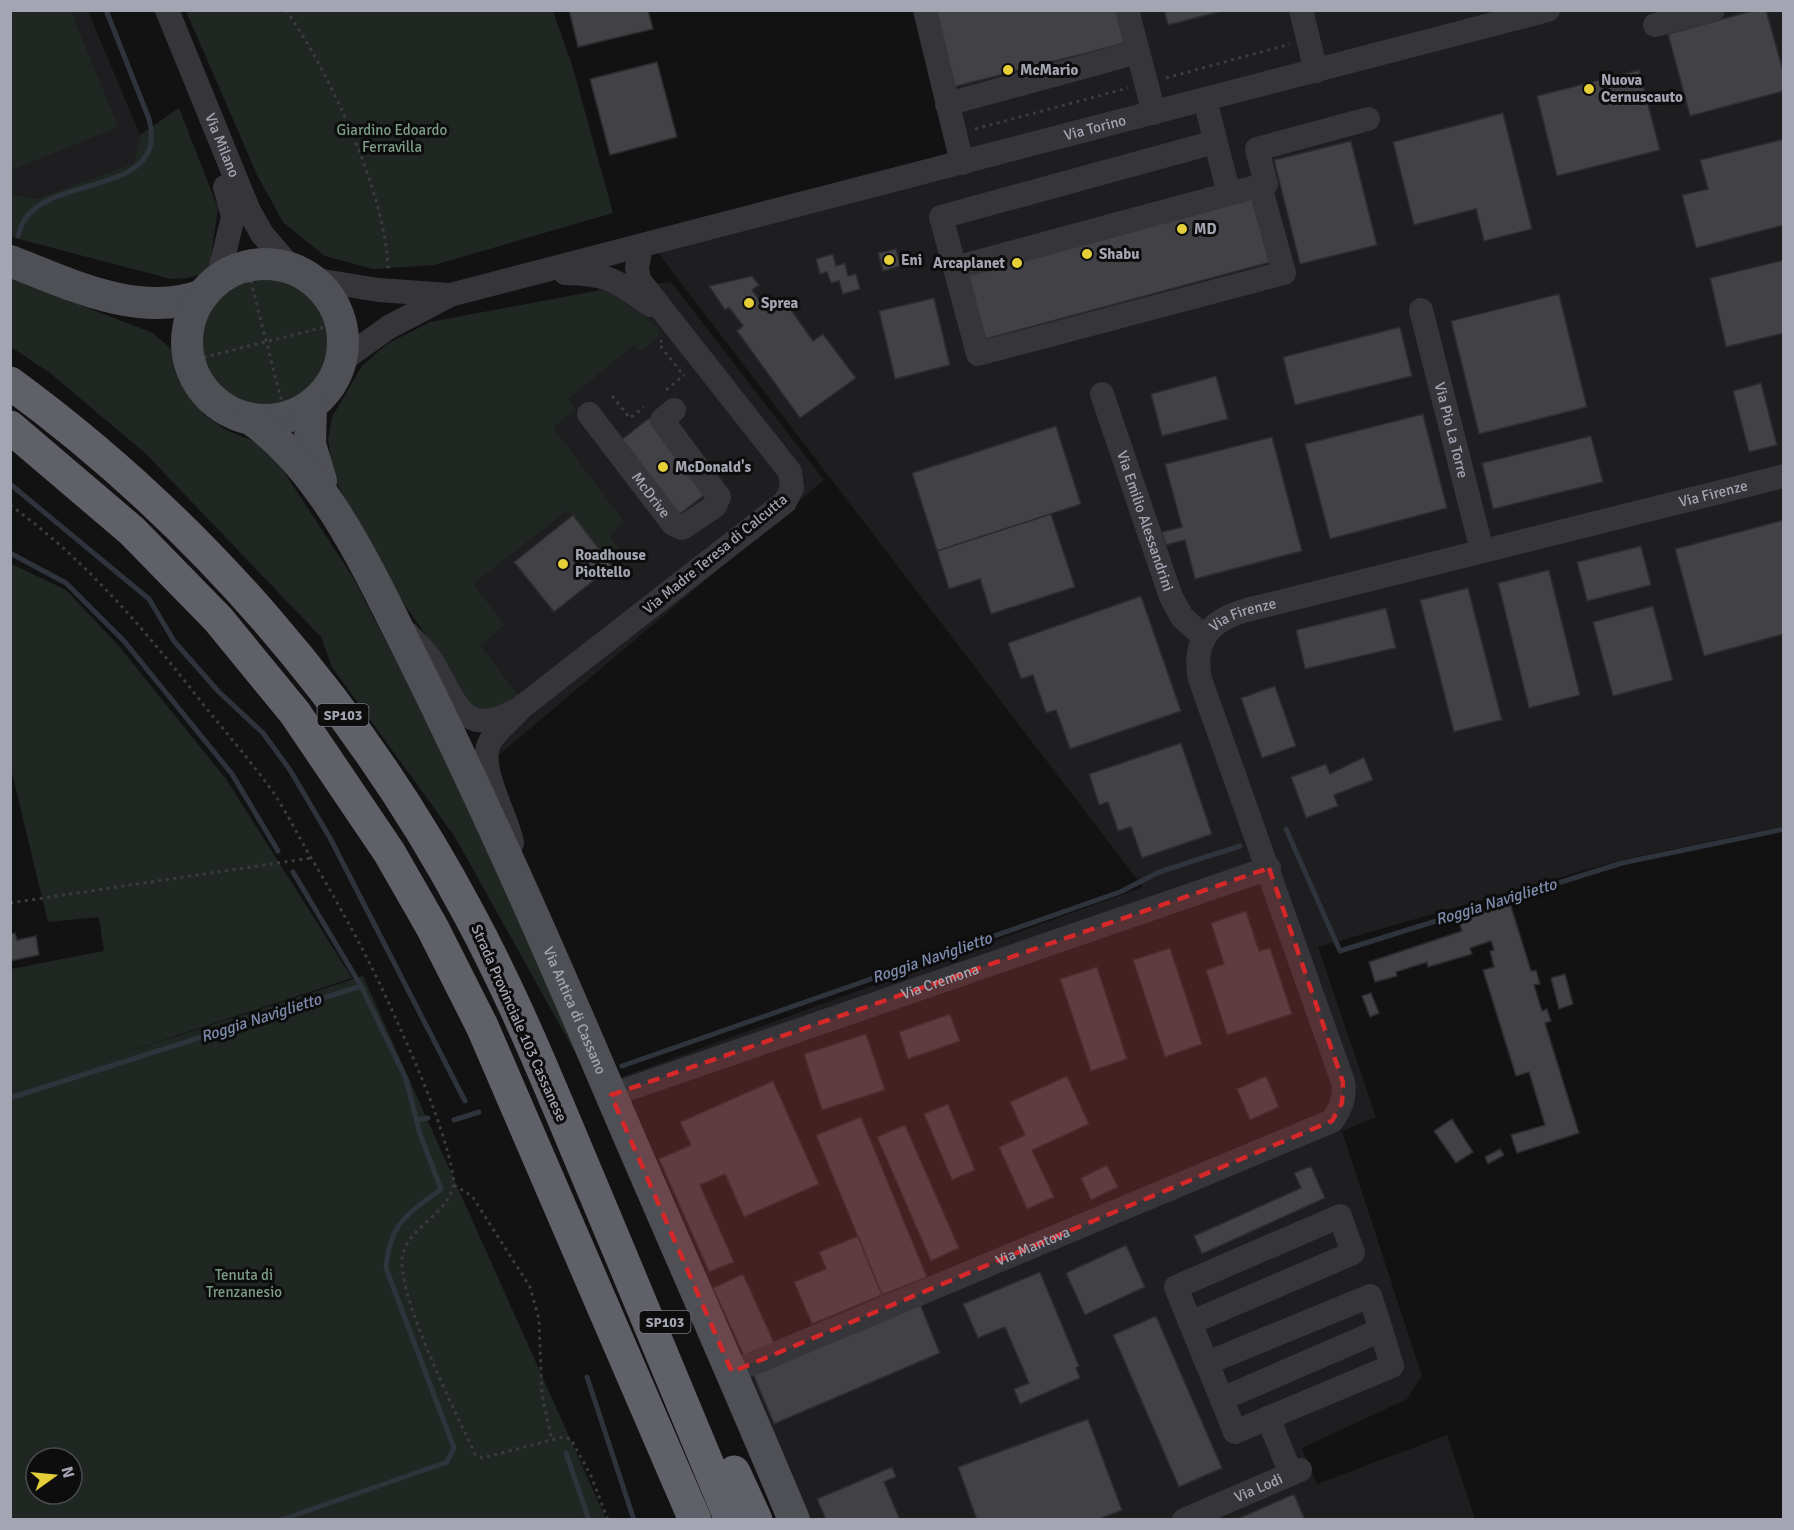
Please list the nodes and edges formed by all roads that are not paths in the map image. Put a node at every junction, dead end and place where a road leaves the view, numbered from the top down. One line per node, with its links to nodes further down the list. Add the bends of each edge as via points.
1 (151, 10): 24 (street, Via Milano, via 232,209 233,223)
2 (167, 10): 23 (street, Via Milano, via 249,211 262,234)
3 (925, 10): 12 (street)
4 (1127, 10): 9 (street)
5 (1301, 10): 10 (street)
6 (1548, 10): 10 (street, Via Torino)
7 (1713, 10): 8 (street)
8 (1655, 25)
9 (1138, 52): 12 (street); 13 (street)
10 (1316, 71): 11 (street, Via Torino)
11 (1205, 100): 13 (street, Via Torino); 15 (street)
12 (947, 104): 16 (street)
13 (1154, 113): 16 (street, Via Torino)
14 (1368, 119): 17 (street, via 1257,149 1266,184)
15 (1215, 142): 18 (street); 21 (street, via 941,216)
16 (962, 163): 19 (street, Via Torino)
17 (1260, 186): 18 (street); 21 (street, via 1284,273 978,354)
18 (1229, 194): 21 (street)
19 (641, 246): 22 (street, Via Torino); 28 (street, Via Madre Teresa di Calcutta, via 638,276)
20 (10, 261): 26 (main road)
21 (955, 268)
22 (535, 273): 25 (street, Via Torino); 28 (street, Via Madre Teresa di Calcutta, via 604,276)
23 (302, 274): 24 (main road, via 271,264 248,266); 25 (street, via 386,291); 30 (main road, via 330,299 341,323)
24 (210, 287): 26 (main road, via 176,303); 29 (main road, via 191,317)
25 (450, 295): 30 (street, via 389,327)
26 (133, 302): 29 (main road, via 163,320)
27 (1421, 310): 42 (street, Via Pio La Torre)
28 (665, 326): 45 (street, Via Madre Teresa di Calcutta, via 693,369 790,472 790,496)
29 (188, 353): 37 (main road, via 200,387 214,402)
30 (341, 361): 35 (main road, via 330,387)
31 (10, 364): 39 (highway, via 29,380)
32 (10, 383): 39 (highway, Strada Provinciale 103 Cassanese / SP103)
33 (1102, 394): 44 (street, Via Emilio Alessandrini, via 1171,597 1182,617)
34 (668, 402): 36 (street, McDrive, via 662,420 719,497 717,505 682,528 674,524)
35 (298, 412): 37 (main road); 41 (main road, Via Antica di Cassano)
36 (589, 414)
37 (252, 420): 41 (main road, Via Antica di Cassano, via 292,453)
38 (10, 427): 51 (highway, SP103, via 150,548 274,685 369,821 426,916 472,1004)
39 (71, 430): 50 (highway, Strada Provinciale 103 Cassanese / SP103, via 161,509 227,577 298,657 363,743 415,821 469,914 514,1004)
40 (1784, 476): 42 (street, Via Firenze)
41 (333, 513): 43 (main road, Via Antica di Cassano)
42 (1482, 551): 44 (street, Via Firenze, via 1229,615)
43 (390, 614): 45 (street, Via Madre Teresa di Calcutta, via 432,660 463,714 488,721); 47 (main road, Via Antica di Cassano)
44 (1204, 637): 46 (street, Via Firenze, via 1199,657 1200,679)
45 (524, 706): 47 (street, Via Madre Teresa di Calcutta, via 493,737 485,758 509,825)
46 (1269, 868): 48 (street, Via Cremona); 49 (street, Via Firenze, via 1343,1082 1341,1107)
47 (518, 880): 48 (main road, Via Antica di Cassano)
48 (611, 1095): 55 (main road, Via Antica di Cassano)
49 (1332, 1121): 55 (street, Via Mantova)
50 (567, 1128): 60 (highway, Strada Provinciale 103 Cassanese / SP103); 61 (highway, SP103, via 653,1296)
51 (530, 1132): 58 (highway, SP103); 59 (highway, SP103)
52 (1190, 1323): 52 (street, via 1176,1287 1340,1216 1353,1253); 54 (street)
53 (1381, 1330): 54 (street, via 1370,1296); 56 (street); 57 (street, via 1392,1366)
54 (1207, 1363): 56 (street)
55 (732, 1372): 62 (main road, Via Antica di Cassano)
56 (1222, 1399): 57 (street, via 1235,1432)
57 (1268, 1418): 63 (street, Via Lodi, via 1295,1472)
58 (673, 1520)
59 (695, 1520)
60 (731, 1520)
61 (756, 1520)
62 (794, 1520)
63 (1184, 1520)

